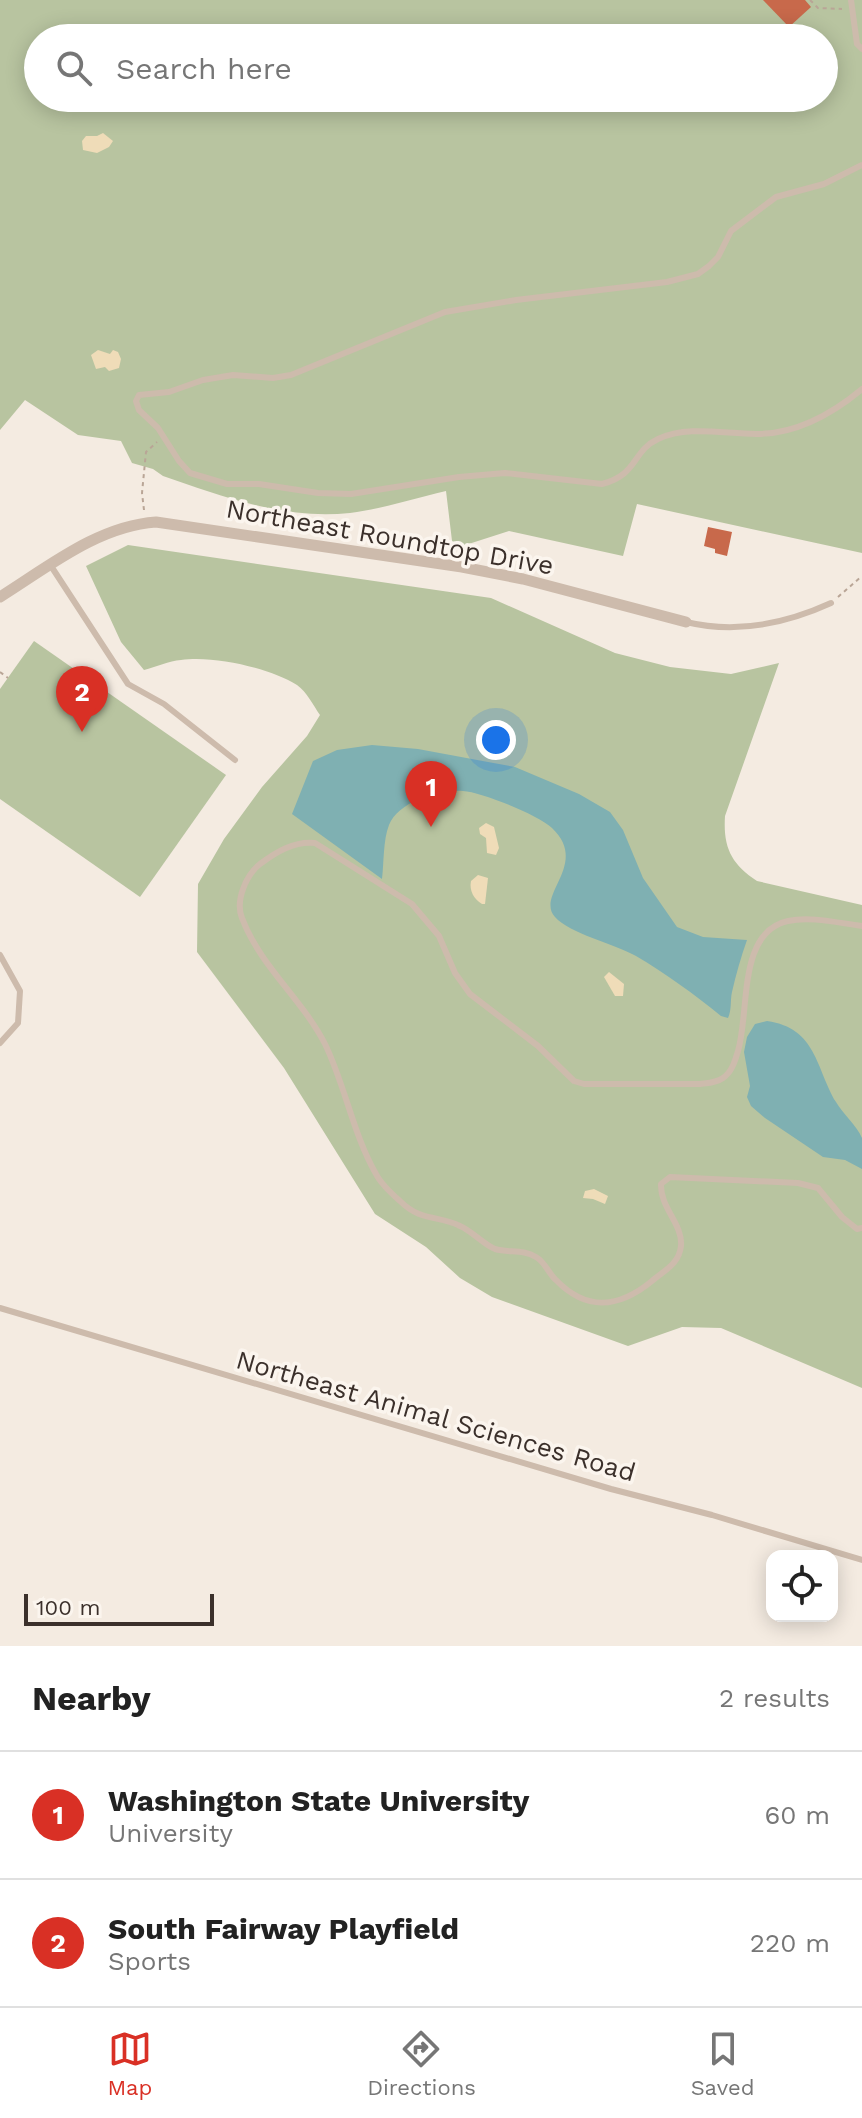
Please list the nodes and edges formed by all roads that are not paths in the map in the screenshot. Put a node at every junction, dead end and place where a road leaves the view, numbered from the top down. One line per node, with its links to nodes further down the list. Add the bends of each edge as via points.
1 (851, 0): 2 (lane)
2 (862, 49)
3 (862, 165): 4 (lane, via 824,184 776,197 731,231 718,257 698,274 467,306 291,375 203,380 139,395 136,401 190,473 227,484 351,494 505,473 602,484 628,473 655,440 684,432 789,430)
4 (862, 389)
5 (51, 566): 6 (street, Northeast Roundtop Drive); 8 (street, Northeast Roundtop Drive, via 114,530 172,523 462,567); 9 (lane, via 128,684 164,704)
6 (0, 597)
7 (831, 603): 8 (lane, Northeast Roundtop Drive, via 751,627)
8 (686, 622)
9 (235, 760)
10 (862, 926): 13 (lane, via 809,920 767,929 750,966 744,1030 727,1076 700,1084 584,1084 470,994 439,936 412,904 315,843 278,850 255,868 243,886 240,915 269,966 317,1028 376,1175 423,1218 457,1224 494,1249 538,1258 577,1298 602,1303 633,1296 676,1263 682,1243 661,1193 661,1184 670,1177 808,1185)
11 (0, 955): 12 (lane, via 20,991 18,1023)
12 (0, 1043)
13 (862, 1228)
14 (0, 1308): 15 (lane, Northeast Animal Sciences Road)
15 (862, 1560)

